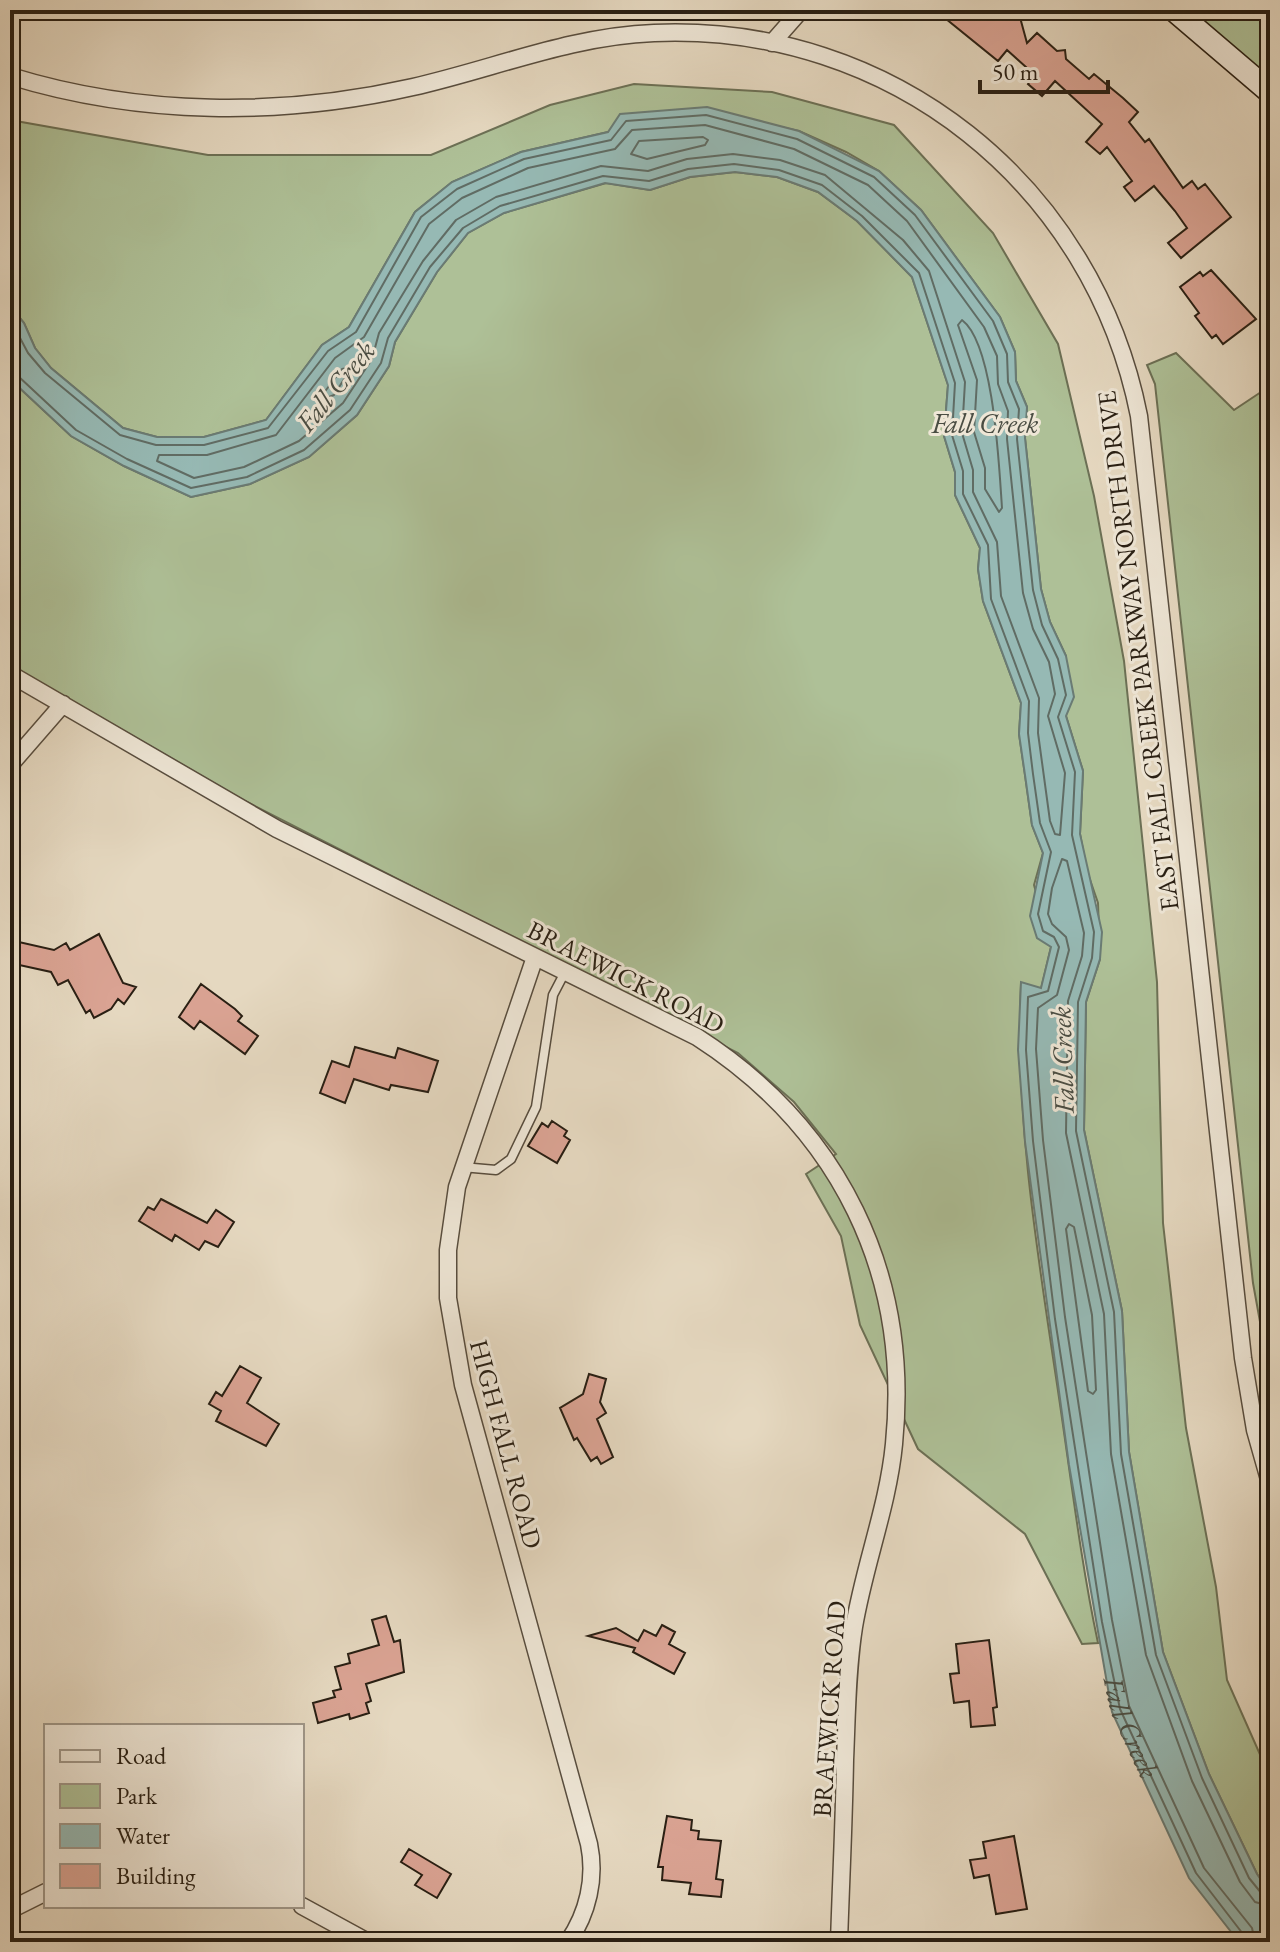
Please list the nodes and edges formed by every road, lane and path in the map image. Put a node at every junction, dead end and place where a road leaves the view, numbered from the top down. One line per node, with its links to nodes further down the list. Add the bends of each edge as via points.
1 (801, 10): 3 (street)
2 (1174, 10): 5 (main road)
3 (772, 43): 4 (street, EAST FALL CREEK PARKWAY NORTH DRIVE, via 695,33 618,36 383,94 257,108 118,100); 12 (street, EAST FALL CREEK PARKWAY NORTH DRIVE, via 845,63 885,81 932,107 985,147 1056,223 1100,298 1122,351 1144,449 1243,1358)
4 (10, 76)
5 (1270, 92)
6 (10, 674): 7 (street, BRAEWICK ROAD)
7 (63, 704): 8 (street); 9 (street, BRAEWICK ROAD, via 277,829)
8 (10, 765)
9 (535, 957): 10 (street, BRAEWICK ROAD); 11 (street, HIGH FALL ROAD)
10 (565, 972): 11 (lane, via 553,995 536,1107 511,1159 496,1170); 18 (street, BRAEWICK ROAD, via 697,1037 767,1089 829,1162 860,1217 877,1262 893,1332 896,1421 889,1478 854,1629)
11 (462, 1167): 17 (street, HIGH FALL ROAD, via 447,1266 459,1370 591,1851 588,1899)
12 (1270, 1483)
13 (44, 1893): 15 (street)
14 (304, 1907): 16 (street)
15 (10, 1910)
16 (368, 1942)
17 (568, 1942)
18 (839, 1942)

